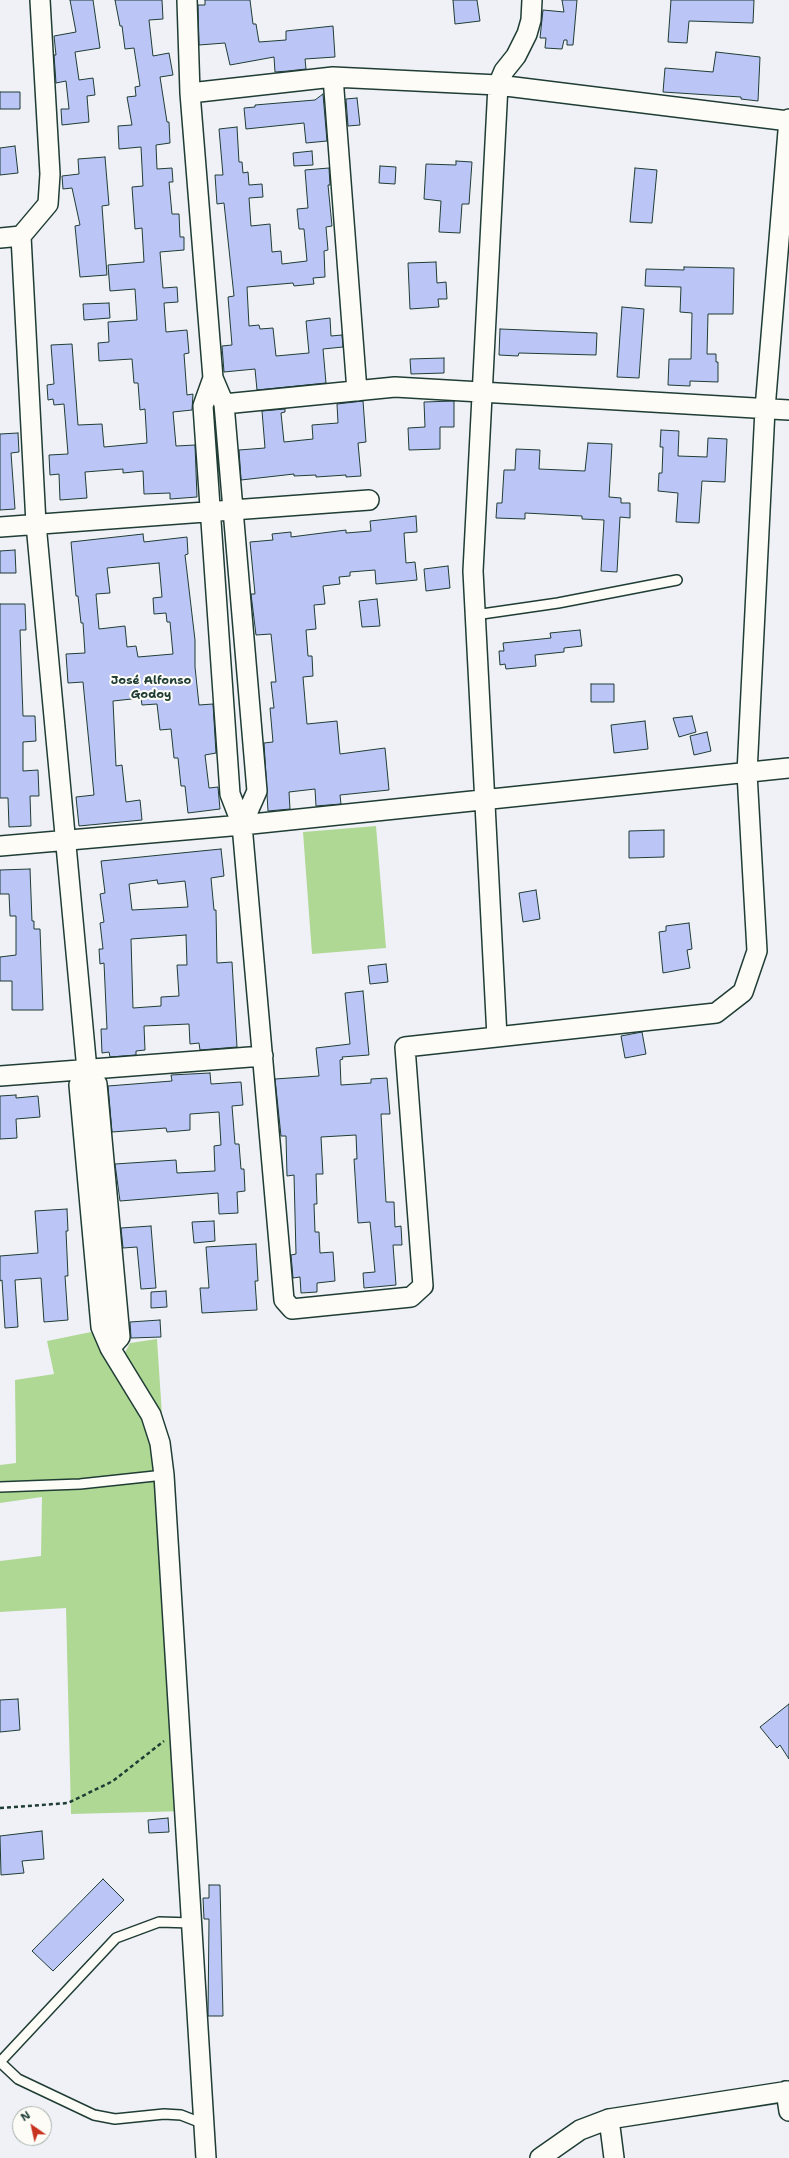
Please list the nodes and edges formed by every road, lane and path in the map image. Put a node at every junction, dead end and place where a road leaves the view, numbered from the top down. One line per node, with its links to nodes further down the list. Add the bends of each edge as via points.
1 (40, 0): 8 (street, via 50,174 48,204)
2 (187, 0): 6 (street)
3 (532, 0): 5 (street, via 527,34)
4 (333, 77): 5 (street); 6 (street); 11 (street)
5 (498, 85): 7 (street); 12 (street)
6 (190, 93): 10 (street)
7 (789, 120): 14 (street)
8 (21, 236): 9 (street); 19 (street)
9 (0, 238)
10 (213, 378): 13 (street); 18 (street, via 203,406)
11 (357, 391): 12 (street, via 395,387); 13 (street)
12 (482, 393): 14 (street); 22 (street, via 473,571)
13 (224, 404): 17 (street)
14 (765, 409): 15 (street); 24 (street)
15 (789, 410)
16 (368, 500): 17 (street)
17 (232, 511): 18 (street); 26 (street, via 257,791)
18 (210, 513): 19 (street); 26 (street, via 230,794)
19 (36, 524): 20 (street); 27 (street)
20 (0, 527)
21 (677, 580): 22 (lane, via 558,603)
22 (475, 615): 25 (street)
23 (789, 768): 24 (street)
24 (747, 773): 25 (street); 29 (street, via 757,951 743,992 716,1013)
25 (485, 800): 26 (street); 29 (street)
26 (242, 825): 27 (street); 30 (street)
27 (66, 839): 28 (street); 31 (street)
28 (0, 846)
29 (497, 1037): 30 (street, via 405,1047 423,1286 411,1297 292,1309 284,1300)
30 (263, 1056): 31 (street)
31 (87, 1070): 32 (street); 33 (street, via 79,1085 101,1327 110,1348 151,1415 160,1443)
32 (0, 1076)
33 (164, 1475): 34 (lane, via 80,1484); 35 (street)
34 (0, 1487)
35 (180, 1728): 36 (path, via 113,1781 68,1803); 37 (street)
36 (0, 1808)
37 (192, 1923): 38 (lane, via 159,1922 116,1938); 42 (street)
38 (0, 2062): 42 (lane, via 18,2078 94,2115 115,2119 164,2114 181,2115)
39 (788, 2091): 40 (street); 41 (street)
40 (789, 2111)
41 (609, 2119): 44 (street, via 580,2130); 45 (street)
42 (204, 2124): 43 (street)
43 (206, 2158)
44 (540, 2158)
45 (614, 2158)

